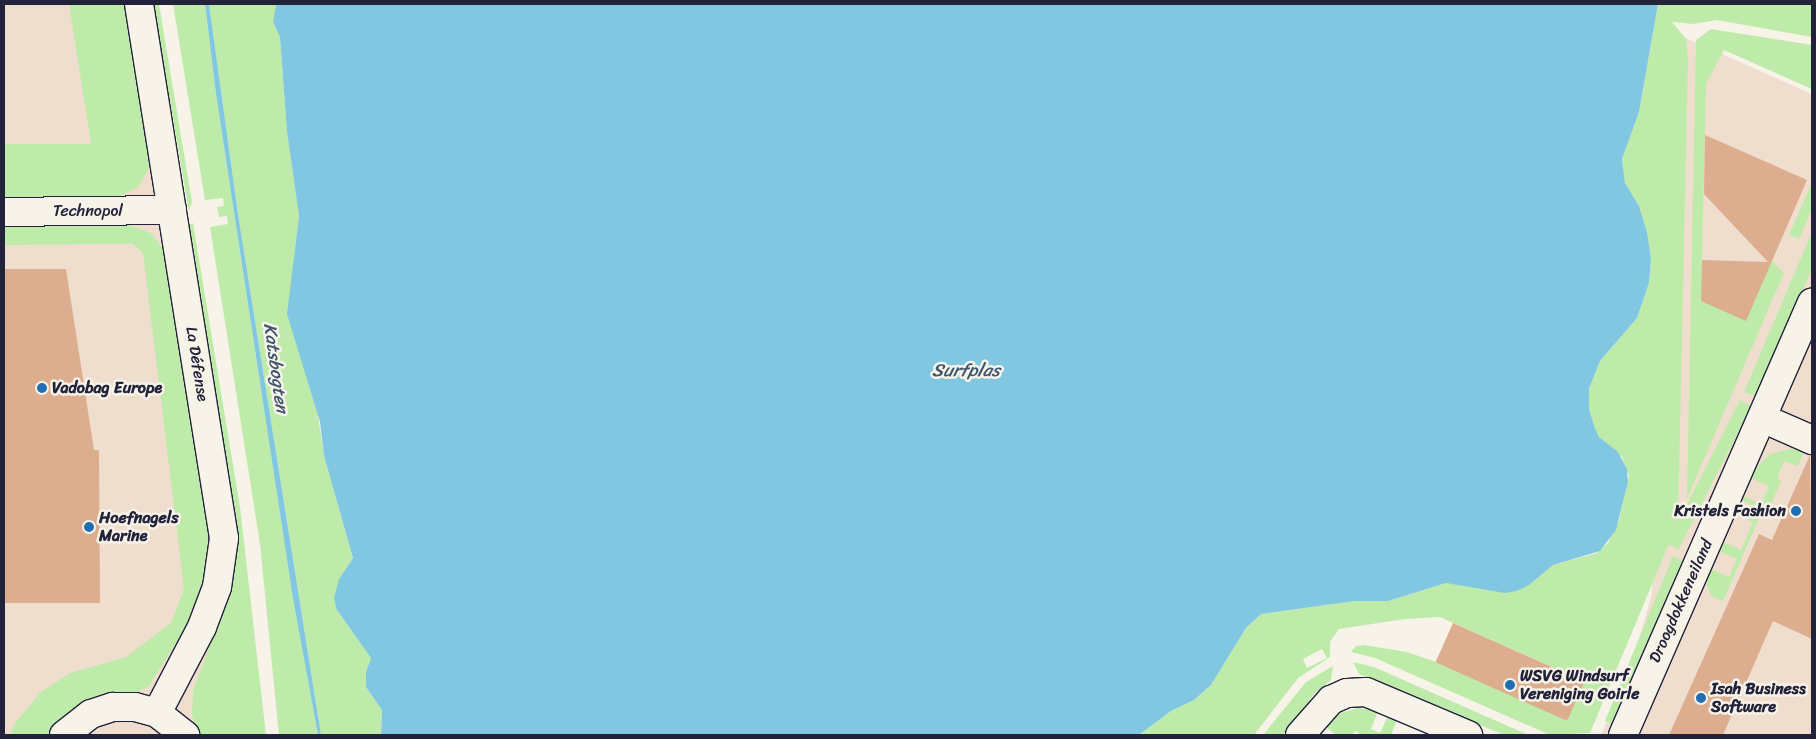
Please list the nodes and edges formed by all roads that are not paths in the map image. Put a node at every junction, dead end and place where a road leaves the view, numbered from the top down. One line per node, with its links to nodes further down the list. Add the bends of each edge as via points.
1 (138, 4): 2 (street, La Défense)
2 (172, 210): 3 (street, Technopol); 7 (street, La Défense, via 224,538 217,587 202,626)
3 (4, 212)
4 (1812, 303): 5 (street, Droogdokkeneiland)
5 (1762, 418): 6 (street); 12 (street, Droogdokkeneiland)
6 (1812, 440)
7 (157, 713): 8 (street, via 135,707 113,707 91,714); 9 (street)
8 (64, 735)
9 (185, 735)
10 (1300, 735): 11 (street, via 1331,700 1347,693 1366,692)
11 (1468, 735)
12 (1623, 735)

